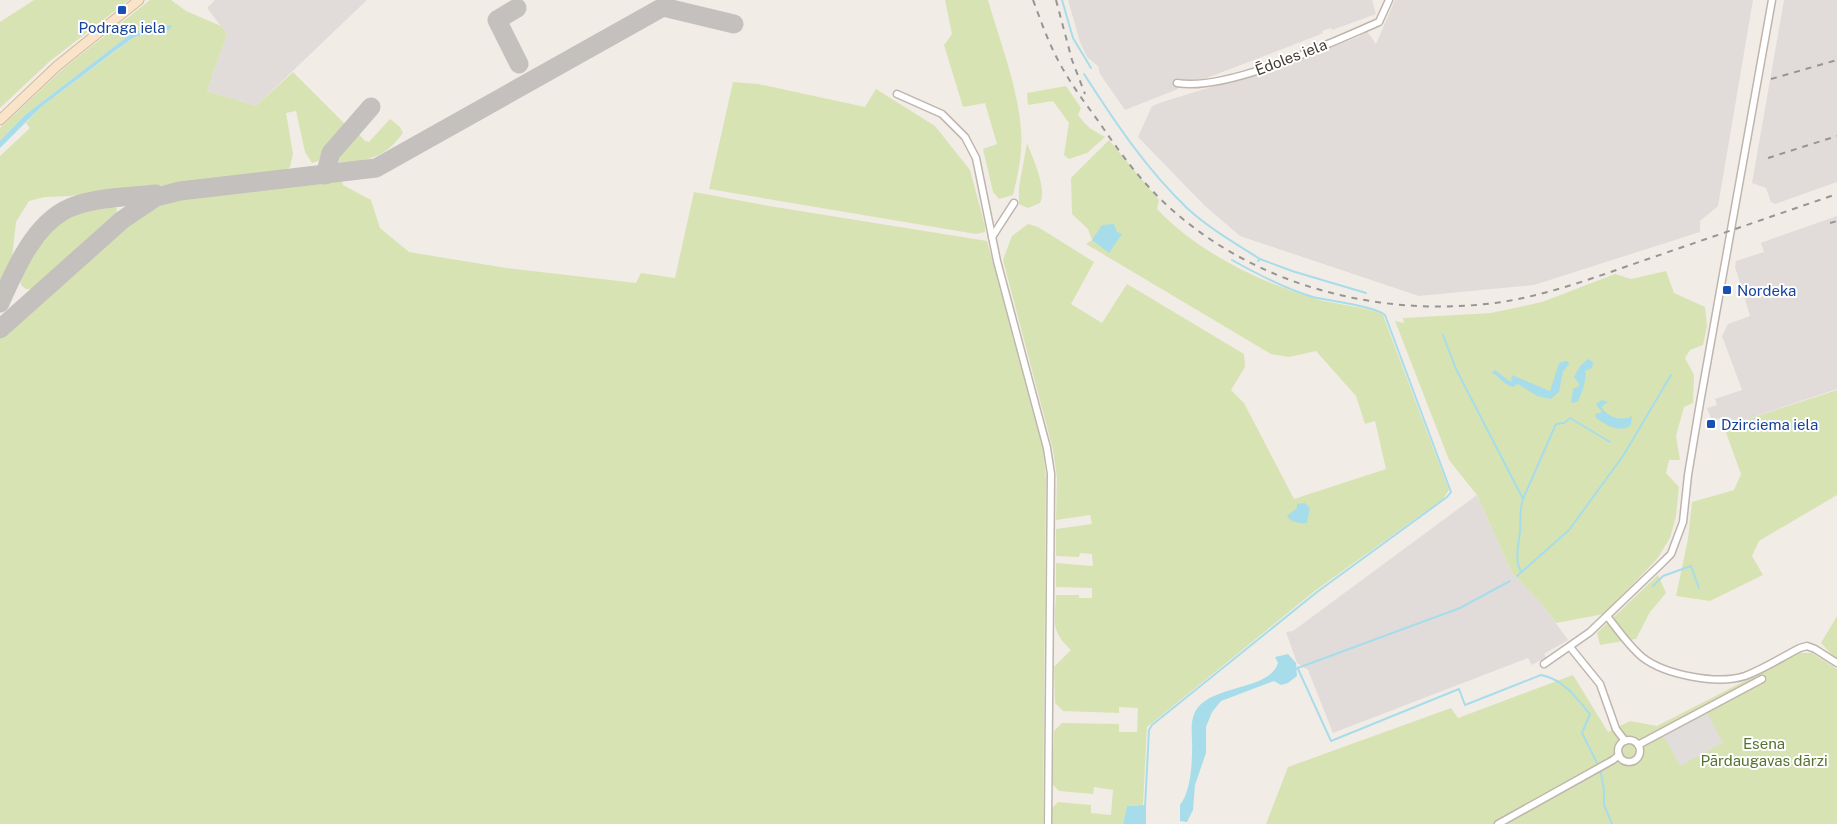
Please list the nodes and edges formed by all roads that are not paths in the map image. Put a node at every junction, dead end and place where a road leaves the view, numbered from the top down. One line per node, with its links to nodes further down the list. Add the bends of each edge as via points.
1 (139, 0): 6 (main road, via 57,66)
2 (1389, 0): 4 (street, Ēdoles iela, via 1379,22 1302,54 1262,69 1201,85)
3 (1772, 0): 9 (street, via 1700,404 1683,522 1671,554)
4 (1177, 83)
5 (897, 94): 8 (street, via 942,114 965,137 976,158)
6 (0, 120)
7 (1014, 203): 8 (street)
8 (992, 237): 17 (street, via 1051,474)
9 (1607, 616): 10 (street); 11 (street, via 1630,646 1647,661 1692,677 1711,680 1746,676 1807,646)
10 (1570, 647): 12 (street); 14 (street, via 1600,684)
11 (1837, 663)
12 (1544, 664)
13 (1762, 679): 15 (street)
14 (1623, 740): 15 (street); 16 (street, via 1618,747)
15 (1640, 746): 16 (street, via 1634,760 1628,762)
16 (1618, 758): 18 (street)
17 (1048, 824)
18 (1498, 824)

